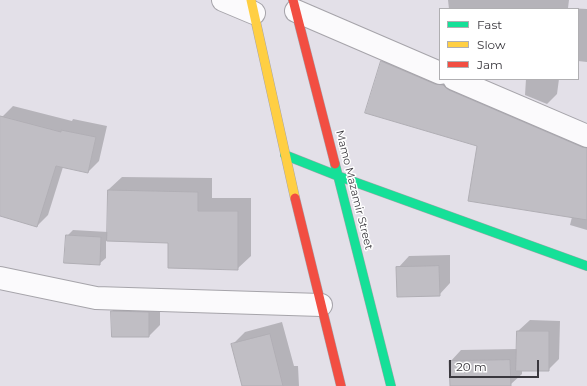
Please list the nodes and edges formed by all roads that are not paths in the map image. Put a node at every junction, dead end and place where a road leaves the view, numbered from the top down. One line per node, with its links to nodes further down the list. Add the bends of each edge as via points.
1 (223, 0): 2 (street)
2 (253, 6): 7 (main road)
3 (295, 6): 4 (street); 8 (main road, Mamo Mazamir Street)
4 (439, 73)
5 (456, 80): 6 (street)
6 (587, 136)
7 (285, 155): 8 (main road); 11 (main road)
8 (338, 176): 9 (main road); 13 (main road, Mamo Mazamir Street)
9 (587, 266)
10 (0, 278): 11 (street, via 96,298)
11 (321, 305): 12 (main road)
12 (341, 386)
13 (391, 386)

